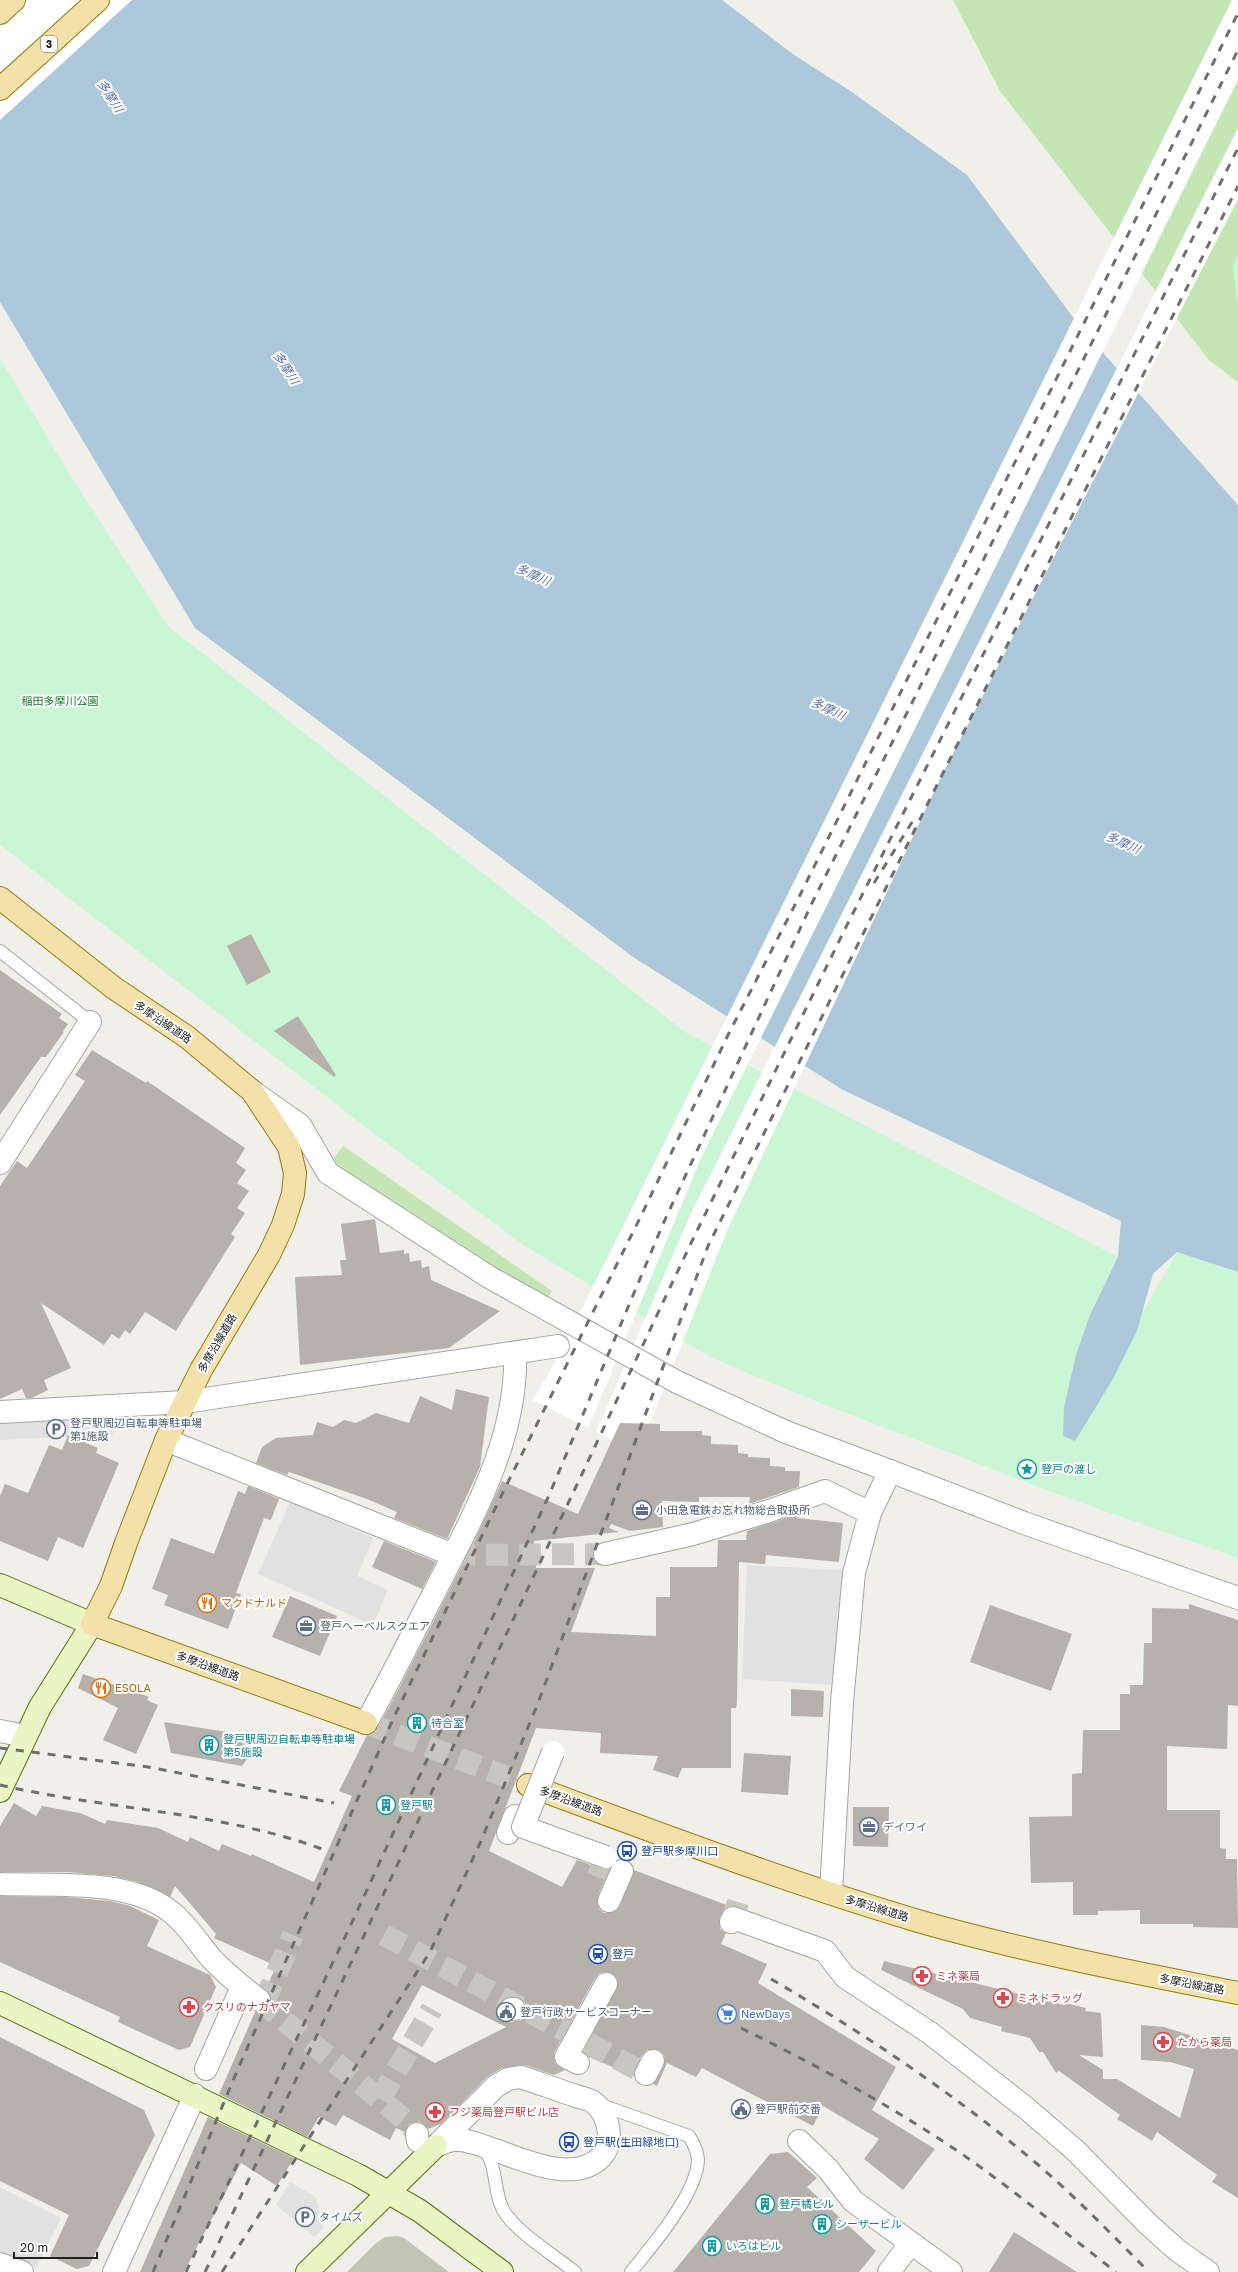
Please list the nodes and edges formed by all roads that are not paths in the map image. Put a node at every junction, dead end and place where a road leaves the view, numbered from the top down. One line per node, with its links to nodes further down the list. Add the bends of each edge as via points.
1 (14, 0): 3 (main road)
2 (98, 0): 4 (main road, 3)
3 (0, 12)
4 (0, 89)
5 (0, 898): 8 (main road, 多摩沿線道路, via 114,988 187,1037)
6 (0, 951): 7 (lane)
7 (90, 1022): 9 (street)
8 (252, 1091): 12 (main road, 多摩沿線道路, via 289,1147 295,1173 293,1194 283,1225 269,1255); 15 (street, via 300,1125 328,1173 489,1277 677,1382 786,1432)
9 (0, 1163)
10 (558, 1346): 11 (street)
11 (515, 1353): 12 (street); 18 (street, via 516,1377 498,1459)
12 (185, 1402): 13 (street); 14 (main road, 多摩沿線道路)
13 (0, 1412)
14 (166, 1440): 18 (street); 21 (main road, 多摩沿線道路, via 111,1586)
15 (890, 1471): 16 (street); 20 (street, via 1024,1523)
16 (870, 1513): 17 (street, via 825,1491 693,1534); 29 (street, via 854,1573 842,1702)
17 (605, 1554)
18 (453, 1555): 22 (street)
19 (0, 1585): 21 (street)
20 (1238, 1598)
21 (92, 1624): 22 (main road, 多摩沿線道路); 24 (street, via 40,1707)
22 (366, 1723)
23 (0, 1731): 24 (street)
24 (26, 1736): 27 (street)
25 (553, 1752): 30 (street, bridge, via 523,1827 614,1864)
26 (528, 1785): 29 (main road, 多摩沿線道路, via 742,1865)
27 (0, 1791)
28 (0, 1884): 36 (street, via 115,1889 154,1900 172,1912 212,1959 251,1994)
29 (831, 1893): 33 (main road, 多摩沿線道路, via 927,1923 1004,1943)
30 (609, 1901)
31 (731, 1922): 53 (street, via 733,1918 825,1951 845,1977 930,2033 1026,2108 1076,2151 1148,2224 1177,2250)
32 (606, 1984): 35 (street, via 566,2057)
33 (1238, 1993)
34 (0, 2002): 37 (street)
35 (578, 2063)
36 (206, 2069)
37 (195, 2095): 42 (street); 46 (street)
38 (593, 2102): 39 (street, via 521,2077 508,2079); 41 (street, via 609,2129 609,2142 603,2155 594,2164 582,2169 564,2170 547,2167); 50 (lane, via 689,2136 696,2146 698,2160 689,2189 665,2230)
39 (424, 2140): 41 (street); 42 (street)
40 (799, 2141): 43 (street, via 828,2169 853,2201)
41 (476, 2143): 49 (lane, via 490,2160 499,2198 508,2217)
42 (390, 2192): 47 (street); 48 (street)
43 (911, 2243): 51 (street); 52 (street)
44 (0, 2264): 45 (street)
45 (22, 2272)
46 (114, 2272)
47 (307, 2272)
48 (502, 2272)
49 (575, 2272)
50 (631, 2272)
51 (888, 2272)
52 (951, 2272)
53 (1208, 2272)

